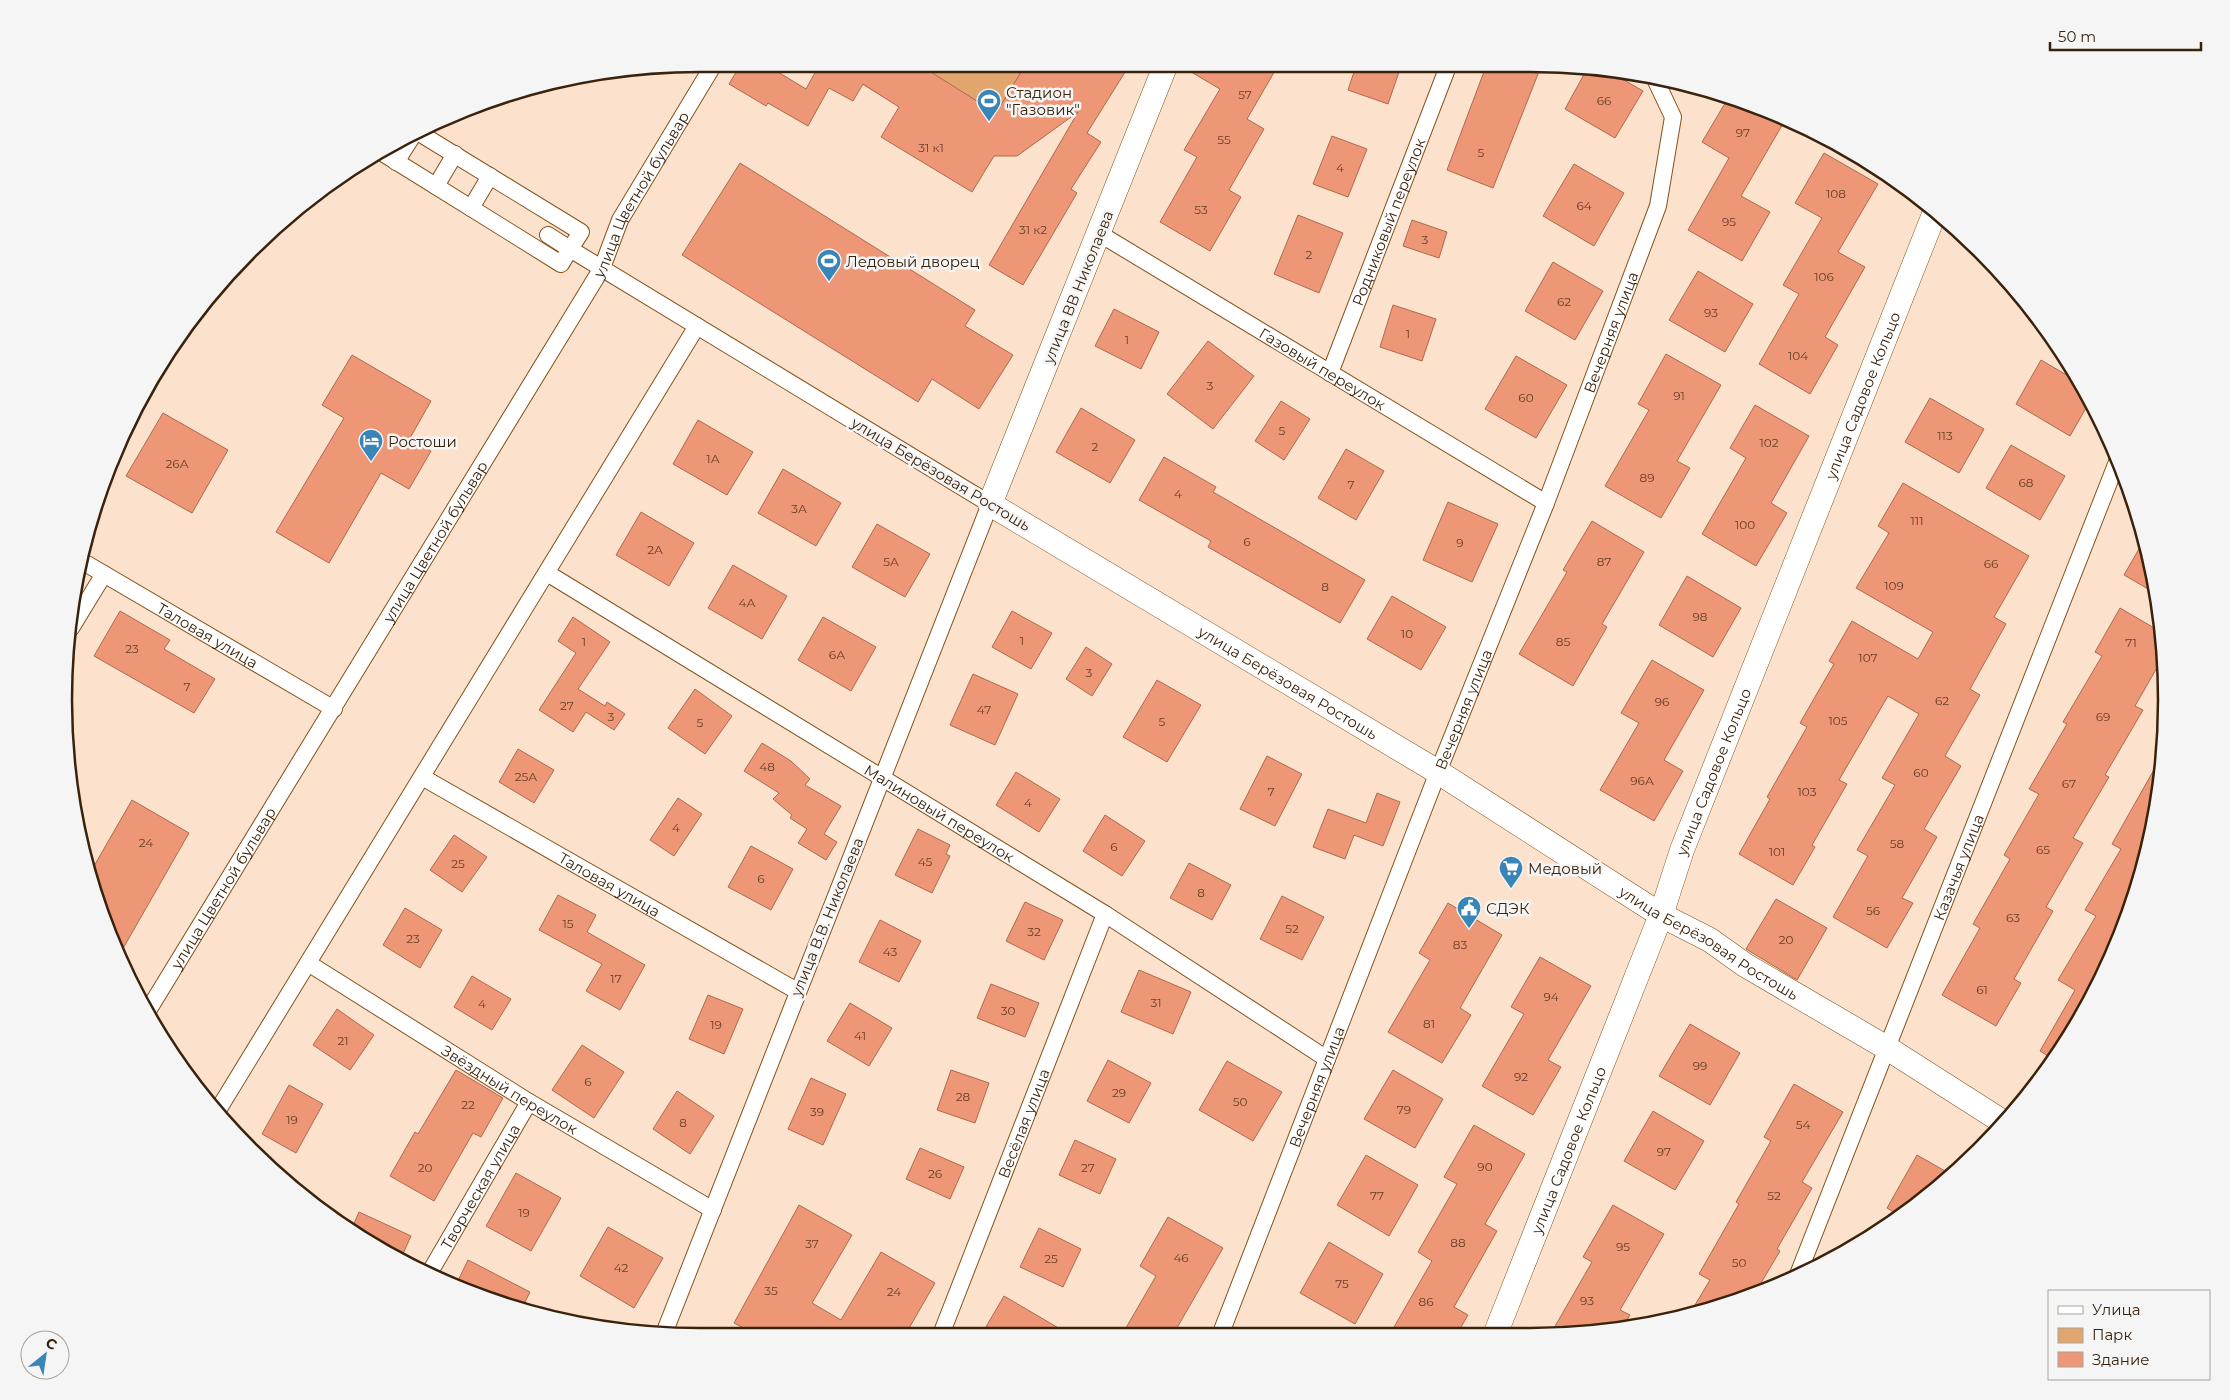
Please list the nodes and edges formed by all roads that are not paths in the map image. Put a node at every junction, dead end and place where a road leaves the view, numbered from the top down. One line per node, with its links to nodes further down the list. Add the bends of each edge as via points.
1 (709, 72): 19 (street, улица Цветной бульвар, via 620,220)
2 (1163, 72): 15 (street, улица ВВ Николаева)
3 (1446, 72): 21 (street, Родниковый переулок)
4 (1659, 86): 23 (street, Вечерняя улица, via 1673,117 1658,206)
5 (424, 136): 7 (street)
6 (407, 146): 9 (street)
7 (455, 154): 10 (street); 11 (street)
8 (387, 156): 9 (street)
9 (396, 162): 11 (street)
10 (490, 176): 12 (street); 13 (street)
11 (436, 186): 12 (street)
12 (471, 208): 18 (street)
13 (558, 218): 16 (street); 17 (street, via 581,232)
14 (1932, 219): 34 (street, улица Садовое Кольцо, via 1682,850)
15 (1100, 234): 21 (street, Газовый переулок); 24 (street, улица ВВ Николаева)
16 (548, 235): 17 (street, улица Берёзовая Ростошь); 18 (street)
17 (570, 249): 18 (street, via 561,264); 19 (street, улица Берёзовая Ростошь)
18 (538, 250)
19 (602, 268): 20 (street, улица Берёзовая Ростошь); 29 (street, улица Цветной бульвар)
20 (697, 326): 24 (street, улица Берёзовая Ростошь); 26 (street)
21 (1330, 373): 23 (street, Газовый переулок)
22 (2114, 470): 38 (street, Казачья улица)
23 (1546, 503): 30 (street, Вечерняя улица)
24 (990, 504): 30 (street, улица Берёзовая Ростошь); 32 (street, улица В.В. Николаева)
25 (88, 565): 27 (street, Таловая улица)
26 (547, 573): 31 (street); 32 (street, Малиновый переулок)
27 (104, 574): 28 (street); 29 (street, Таловая улица)
28 (78, 616)
29 (334, 708): 37 (street, улица Цветной бульвар)
30 (1438, 772): 34 (street, улица Берёзовая Ростошь); 39 (street, Вечерняя улица)
31 (422, 777): 35 (street); 36 (street, Таловая улица)
32 (882, 778): 33 (street, Малиновый переулок); 36 (street, улица В.В. Николаева)
33 (1105, 914): 39 (street, Малиновый переулок); 47 (street, Весёлая улица)
34 (1662, 915): 38 (street, улица Берёзовая Ростошь, via 1710,940 1745,965); 49 (street, улица Садовое Кольцо)
35 (308, 963): 40 (street, Звёздный переулок); 41 (street)
36 (797, 991): 43 (street, улица В.В. Николаева)
37 (152, 1005)
38 (1887, 1048): 42 (street, улица Берёзовая Ростошь); 44 (street, Казачья улица)
39 (1327, 1059): 48 (street, Вечерняя улица)
40 (529, 1102): 43 (street, Звёздный переулок); 45 (street, Творческая улица)
41 (221, 1105)
42 (1998, 1119)
43 (713, 1210): 46 (street, улица В.В. Николаева)
44 (1801, 1266)
45 (433, 1268)
46 (667, 1326)
47 (944, 1328)
48 (1223, 1328)
49 (1497, 1328)

